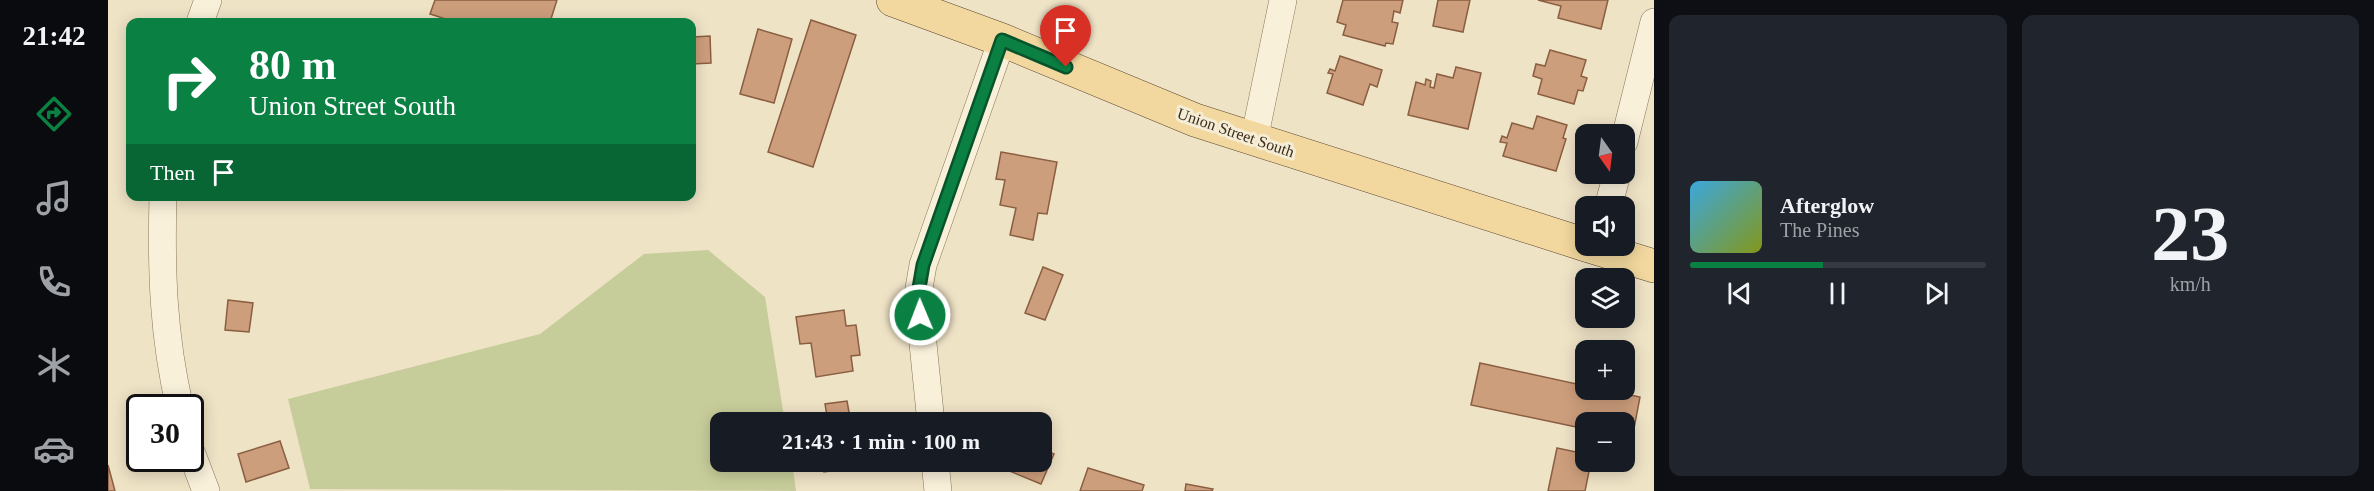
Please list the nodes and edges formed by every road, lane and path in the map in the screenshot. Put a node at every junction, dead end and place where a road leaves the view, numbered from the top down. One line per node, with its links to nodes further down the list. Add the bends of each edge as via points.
1 (208, 0): 4 (street)
2 (893, 0): 6 (main road, Union Street South)
3 (1283, 0): 8 (street)
4 (201, 18)
5 (1654, 22): 7 (street)
6 (1002, 40): 8 (main road, Union Street South, via 1195,120); 14 (street, via 923,265 918,294)
7 (1628, 124)
8 (1254, 140): 10 (main road, Union Street South)
9 (163, 201): 13 (street, via 161,276 170,369)
10 (1575, 241)
11 (1623, 256): 12 (main road, Union Street South)
12 (1654, 266)
13 (176, 394)
14 (930, 412)
15 (199, 472): 17 (street)
16 (936, 472): 18 (street)
17 (206, 491)
18 (938, 491)

